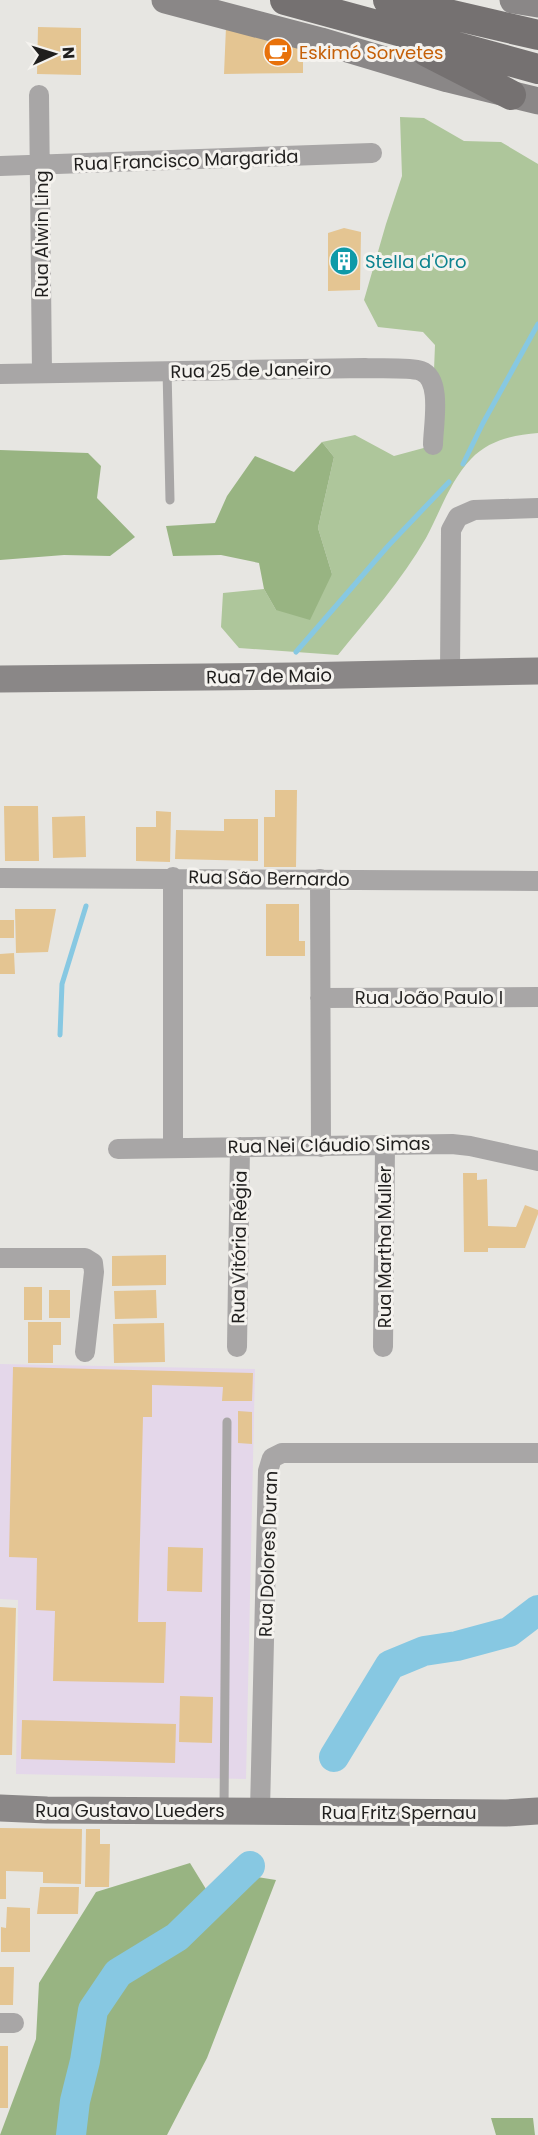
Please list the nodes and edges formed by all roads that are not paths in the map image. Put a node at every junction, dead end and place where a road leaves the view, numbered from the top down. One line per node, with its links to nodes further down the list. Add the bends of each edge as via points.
1 (165, 0): 12 (main road)
2 (285, 0): 7 (main road)
3 (388, 0): 9 (main road)
4 (476, 0): 8 (main road)
5 (513, 0): 6 (main road)
6 (538, 4)
7 (374, 25): 10 (main road); 12 (main road)
8 (538, 26)
9 (538, 35)
10 (538, 69)
11 (39, 95): 16 (street, Rua Alwin Ling)
12 (525, 98): 13 (main road)
13 (538, 118)
14 (372, 153): 16 (street, Rua Francisco Margarida)
15 (0, 166): 16 (street, Rua Francisco Margarida)
16 (40, 166): 18 (street, Rua Alwin Ling)
17 (167, 370): 18 (street, Rua 25 de Janeiro); 20 (street, Rua 25 de Janeiro, via 421,370 435,386); 21 (lane)
18 (42, 373): 19 (street, Rua 25 de Janeiro)
19 (0, 374)
20 (433, 445)
21 (170, 500)
22 (538, 508): 24 (street, via 474,510 458,517 451,530)
23 (538, 671): 24 (main road, Rua 7 de Maio)
24 (450, 673): 25 (main road, Rua 7 de Maio)
25 (0, 679)
26 (173, 877): 27 (street, Rua São Bernardo); 28 (street, Rua São Bernardo); 33 (street)
27 (0, 878)
28 (320, 879): 29 (street, Rua São Bernardo); 31 (street)
29 (538, 881)
30 (538, 997): 31 (street, Rua João Paulo I)
31 (320, 998): 35 (street)
32 (385, 1146): 35 (street, Rua Nei Cláudio Simas); 37 (street, Rua Nei Cláudio Simas, via 452,1143); 40 (street, Rua Martha Muller)
33 (174, 1147): 34 (street, Rua Nei Cláudio Simas); 36 (street, Rua Nei Cláudio Simas)
34 (240, 1147): 35 (street, Rua Nei Cláudio Simas); 39 (street, Rua Vitória Régia)
35 (321, 1147)
36 (118, 1149)
37 (538, 1161)
38 (0, 1258): 41 (street, via 85,1258 93,1263)
39 (237, 1347)
40 (383, 1347)
41 (85, 1352)
42 (227, 1422): 45 (lane)
43 (538, 1453): 46 (street, Rua Dolores Duran, via 282,1452 272,1458 268,1471)
44 (0, 1808): 45 (main road, Rua Gustavo Lueders)
45 (224, 1810): 46 (main road, Rua Gustavo Lueders)
46 (260, 1810): 47 (main road, Rua Fritz Spernau)
47 (538, 1811)

